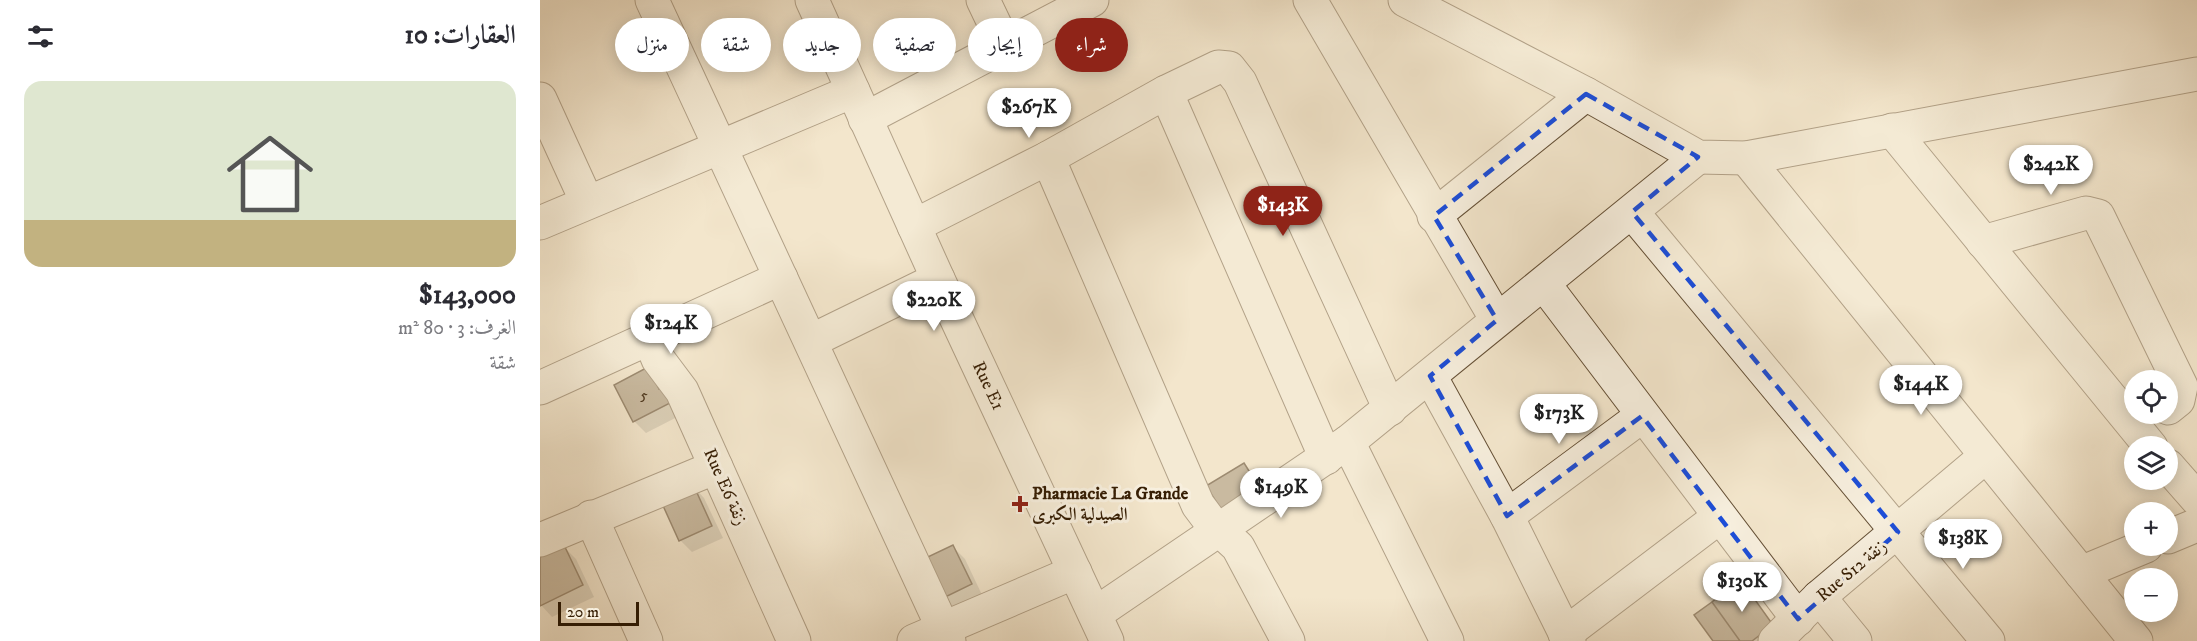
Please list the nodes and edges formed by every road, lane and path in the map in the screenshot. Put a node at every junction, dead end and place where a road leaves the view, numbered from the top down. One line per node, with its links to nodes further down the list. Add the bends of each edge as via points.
1 (652, 0): 16 (street)
2 (812, 0): 14 (street, Rue E1)
3 (982, 0): 7 (street)
4 (1092, 0): 8 (street)
5 (1310, 0): 22 (street)
6 (1405, 0): 12 (street)
7 (991, 18)
8 (1043, 26)
9 (968, 61): 14 (street)
10 (2193, 83): 15 (street)
11 (1166, 93): 18 (street); 37 (street, via 1218,67 1229,68 1236,74); 40 (street)
12 (1586, 94): 17 (street); 22 (street)
13 (540, 99): 20 (street)
14 (859, 105): 16 (street); 24 (street, Rue E1)
15 (1892, 130): 19 (street); 25 (street)
16 (720, 147): 20 (street); 26 (street)
17 (1698, 157): 19 (street); 21 (street)
18 (1048, 158): 24 (street); 49 (street, via 1198,506)
19 (1746, 158): 41 (street)
20 (586, 202): 23 (street)
21 (1632, 212): 28 (street); 50 (street)
22 (1434, 216): 29 (street)
23 (540, 223)
24 (914, 226): 27 (street, Rue E1)
25 (1983, 242): 32 (street, via 2086,213 2098,216); 39 (street)
26 (782, 278): 30 (street); 31 (street)
27 (938, 279): 31 (street); 54 (street, Rue E1)
28 (1544, 284): 29 (street); 38 (street)
29 (1497, 320): 33 (street)
30 (649, 337): 35 (street); 42 (street, Rue E6 زنقة, via 658,358 682,391)
31 (811, 341): 58 (street)
32 (2173, 370)
33 (1430, 376): 37 (street); 45 (street)
34 (2178, 380): 36 (street)
35 (540, 388)
36 (2178, 400)
37 (1389, 409): 40 (street)
38 (1642, 416): 45 (street); 47 (street)
39 (2148, 430)
40 (1337, 450): 49 (street); 63 (street)
41 (1986, 456): 50 (street, Rue S12 زنقة); 55 (street)
42 (716, 467): 46 (street); 61 (street, Rue E6 زنقة)
43 (2178, 477): 44 (street)
44 (2197, 499)
45 (1507, 516): 59 (street)
46 (591, 517): 52 (street); 60 (street)
47 (1719, 517): 56 (street); 59 (street)
48 (2197, 525): 51 (street)
49 (1220, 529): 57 (street); 62 (street, via 1238,547)
50 (1898, 532): 56 (street, Rue S12 زنقة); 66 (street)
51 (2178, 533)
52 (540, 540)
53 (2124, 555): 55 (street)
54 (1075, 572): 57 (street, Rue E1); 58 (street)
55 (2080, 573): 67 (street)
56 (1809, 608): 64 (street, Rue S12 زنقة); 65 (street)
57 (1101, 627)
58 (935, 637)
59 (1567, 637)
60 (646, 641)
61 (794, 641)
62 (1288, 641)
63 (1447, 641)
64 (1775, 641)
65 (1855, 641)
66 (1988, 641)
67 (2136, 641)

